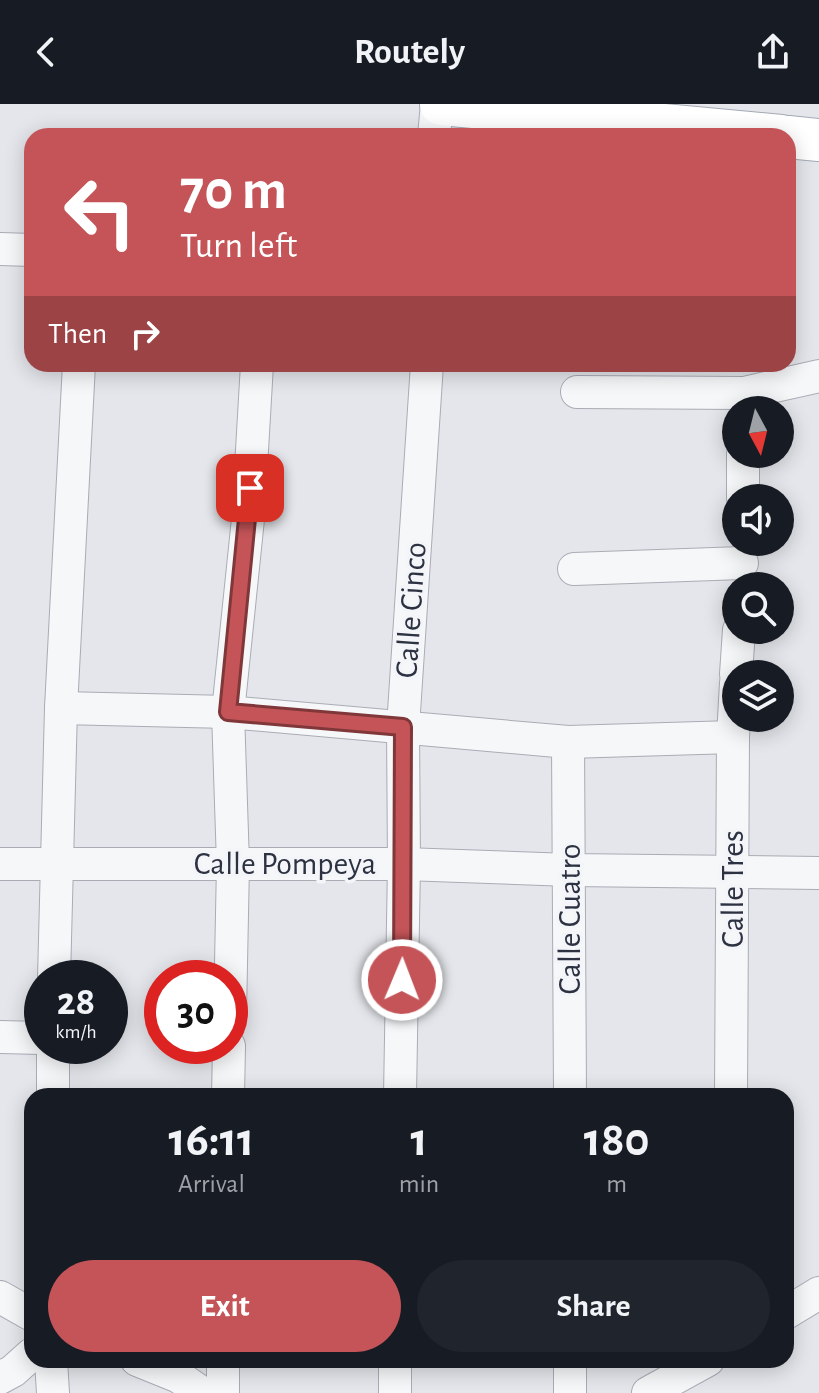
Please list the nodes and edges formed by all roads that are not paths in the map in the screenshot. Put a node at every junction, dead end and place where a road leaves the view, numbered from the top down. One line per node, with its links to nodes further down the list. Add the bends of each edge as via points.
1 (434, 122): 2 (main road)
2 (754, 127)
3 (796, 138): 4 (main road)
4 (819, 140)
5 (0, 249): 6 (street)
6 (24, 250)
7 (79, 372): 15 (street)
8 (257, 372): 16 (street)
9 (426, 372): 17 (street, Calle Cinco)
10 (819, 376): 11 (street)
11 (744, 389): 12 (street)
12 (577, 392)
13 (742, 564): 14 (street)
14 (574, 569)
15 (61, 708): 16 (street); 22 (street)
16 (228, 712): 17 (street); 23 (street)
17 (403, 727): 20 (street); 24 (street, Calle Cinco)
18 (733, 732): 19 (street, Calle Tres)
19 (733, 737): 20 (street); 26 (street, Calle Tres)
20 (568, 742): 25 (street, Calle Cuatro)
21 (0, 864): 22 (street, Calle Pompeya)
22 (57, 864): 23 (street, Calle Pompeya); 28 (street)
23 (233, 864): 24 (street, Calle Pompeya); 29 (street)
24 (404, 864): 25 (street, Calle Pompeya); 36 (street, Calle Cinco)
25 (570, 870): 26 (street, Calle Pompeya); 37 (street, Calle Cuatro)
26 (734, 871): 27 (street, Calle Pompeya); 38 (street, Calle Tres)
27 (819, 873)
28 (54, 960)
29 (231, 960)
30 (0, 1037): 31 (street)
31 (24, 1038)
32 (53, 1064): 34 (street)
33 (229, 1064): 35 (street)
34 (53, 1088)
35 (228, 1088)
36 (400, 1088)
37 (570, 1088)
38 (731, 1088)
39 (819, 1293): 41 (street)
40 (0, 1297): 42 (street)
41 (794, 1308)
42 (24, 1310)
43 (24, 1361): 50 (street)
44 (51, 1368): 51 (street)
45 (157, 1368): 52 (street)
46 (223, 1368): 53 (street)
47 (395, 1368): 54 (street)
48 (570, 1368): 55 (street)
49 (693, 1368): 56 (street)
50 (0, 1378)
51 (53, 1393)
52 (202, 1393)
53 (223, 1393)
54 (395, 1393)
55 (570, 1393)
56 (648, 1393)

